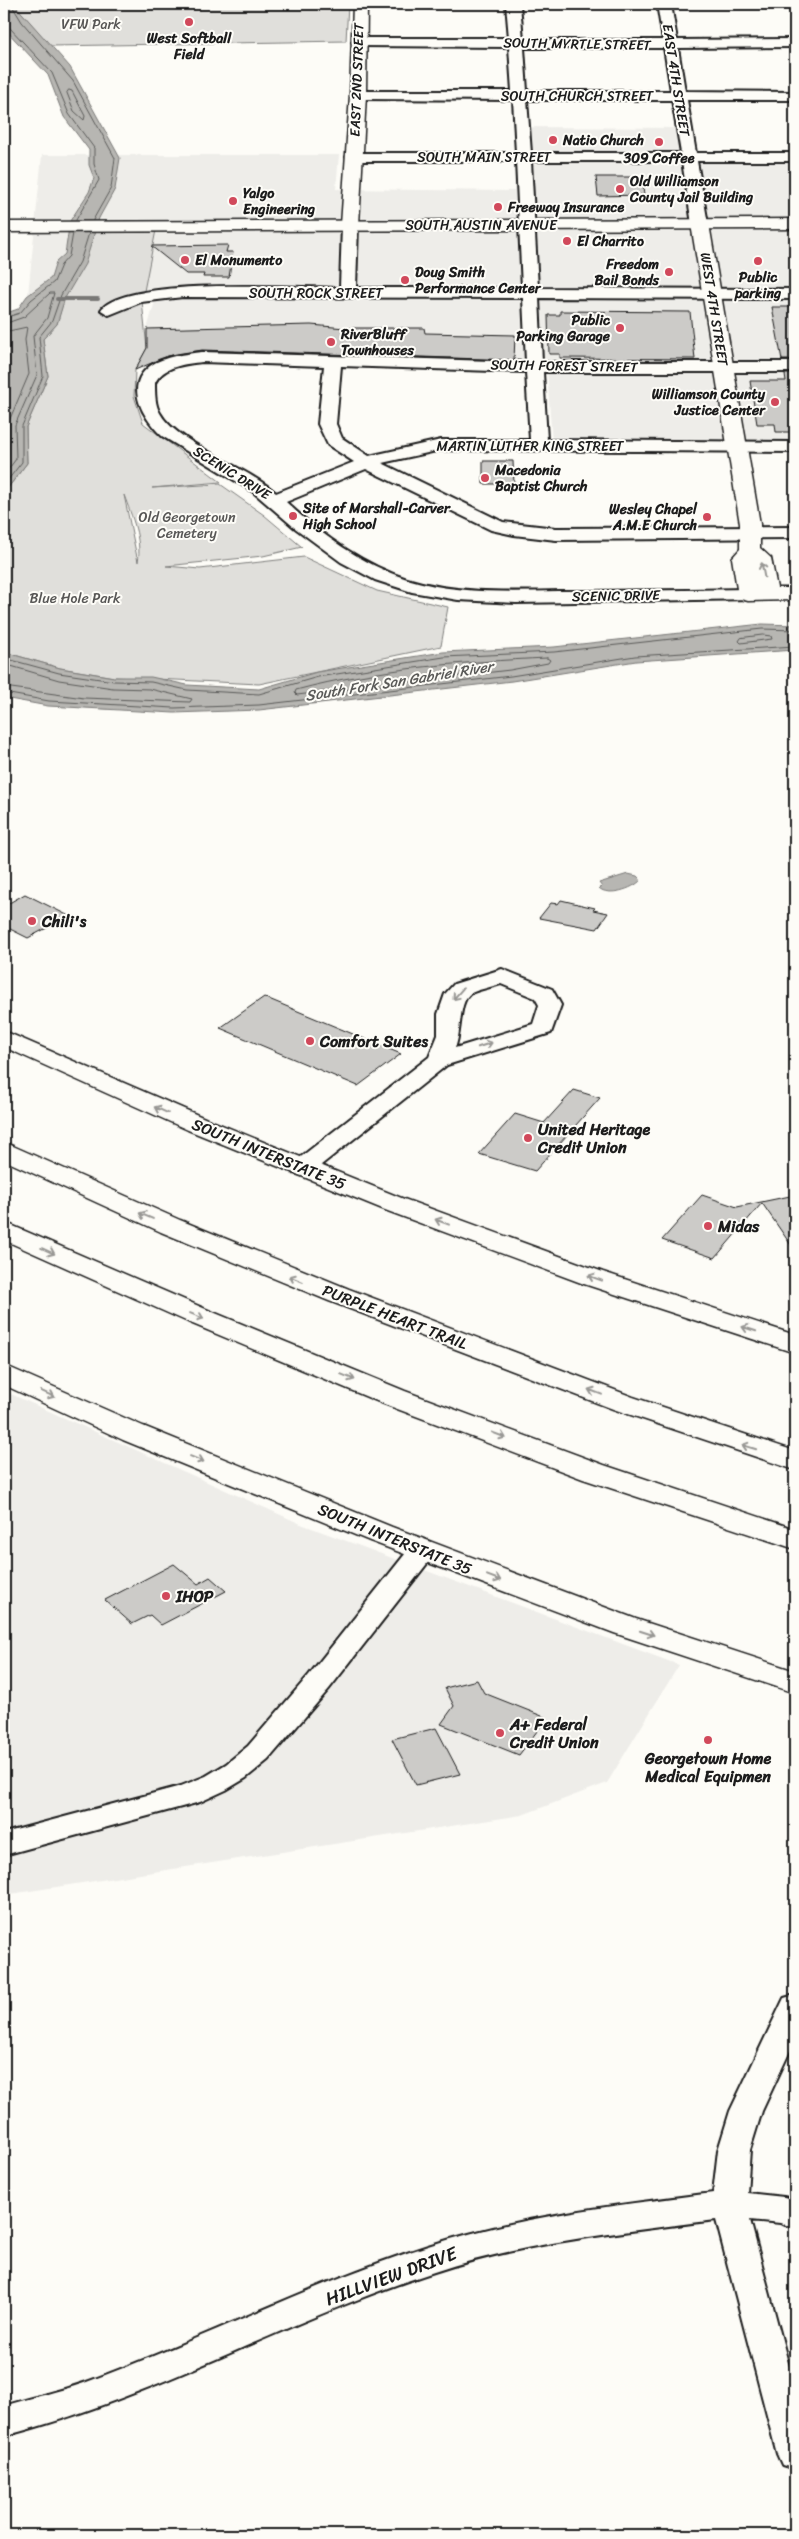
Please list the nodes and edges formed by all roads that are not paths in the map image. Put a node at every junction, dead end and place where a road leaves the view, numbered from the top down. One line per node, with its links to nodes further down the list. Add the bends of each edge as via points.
1 (360, 4): 4 (main road, EAST 2ND STREET)
2 (513, 4): 6 (street)
3 (664, 4): 7 (street, EAST 4TH STREET)
4 (359, 42): 6 (street, SOUTH MYRTLE STREET); 8 (main road, EAST 2ND STREET)
5 (795, 43): 7 (street, SOUTH MYRTLE STREET)
6 (517, 44): 7 (street, SOUTH MYRTLE STREET); 9 (street)
7 (670, 44): 10 (street, EAST 4TH STREET)
8 (358, 96): 9 (street, SOUTH CHURCH STREET); 12 (main road, EAST 2ND STREET)
9 (521, 96): 10 (street, SOUTH CHURCH STREET); 13 (street)
10 (680, 96): 11 (street, SOUTH CHURCH STREET); 14 (street, EAST 4TH STREET)
11 (795, 96)
12 (353, 157): 13 (street, SOUTH MAIN STREET); 18 (main road, EAST 2ND STREET)
13 (524, 157): 14 (street, SOUTH MAIN STREET); 19 (street)
14 (688, 157): 15 (street, SOUTH MAIN STREET); 16 (street, WEST 4TH STREET)
15 (795, 157)
16 (700, 224): 17 (main road, SOUTH AUSTIN AVENUE); 19 (main road, SOUTH AUSTIN AVENUE); 23 (main road, WEST 4TH STREET)
17 (795, 224)
18 (350, 225): 19 (main road, SOUTH AUSTIN AVENUE); 20 (main road, SOUTH AUSTIN AVENUE); 21 (street)
19 (528, 225): 22 (street)
20 (4, 227)
21 (348, 293): 22 (street, SOUTH ROCK STREET); 25 (street, SOUTH ROCK STREET, via 150,295 130,299)
22 (530, 293): 23 (street, SOUTH ROCK STREET); 27 (street)
23 (711, 293): 24 (street, SOUTH ROCK STREET); 28 (main road, WEST 4TH STREET)
24 (795, 294)
25 (109, 310)
26 (333, 362): 27 (street, SOUTH FOREST STREET); 33 (street, via 327,424 344,449); 34 (street, SCENIC DRIVE, via 202,357 171,363 147,378 147,399 155,419 188,445)
27 (532, 367): 28 (street, SOUTH FOREST STREET); 30 (street)
28 (723, 367): 29 (street, SOUTH FOREST STREET); 31 (main road, WEST 4TH STREET)
29 (795, 368)
30 (538, 446): 31 (street, MARTIN LUTHER KING STREET); 33 (street, MARTIN LUTHER KING STREET, via 442,445 406,450)
31 (737, 446): 32 (street, MARTIN LUTHER KING STREET); 36 (main road, WEST 4TH STREET, via 750,524)
32 (795, 446)
33 (368, 463): 34 (street, MARTIN LUTHER KING STREET); 36 (street, via 476,517 514,530)
34 (275, 500): 38 (street, SCENIC DRIVE, via 350,560 370,571 420,588 506,597)
35 (795, 533): 36 (street)
36 (749, 542): 38 (main road, WEST 4TH STREET, via 742,558)
37 (795, 594): 38 (main road, SCENIC DRIVE)
38 (758, 595)
39 (4, 1038): 42 (main road, SOUTH INTERSTATE 35, one-way to 39, via 204,1129)
40 (439, 1060): 40 (street, one-way to 40, via 543,1028 550,1005 544,994 502,976 462,989 453,999 449,1035); 42 (street)
41 (4, 1150): 46 (main road, PURPLE HEART TRAIL, one-way to 41, via 708,1434 304,1282 139,1213)
42 (302, 1168): 44 (main road, SOUTH INTERSTATE 35, one-way to 42, via 648,1297)
43 (4, 1230): 47 (main road, one-way to 47, via 176,1308 414,1404 592,1470)
44 (795, 1344)
45 (4, 1374): 48 (main road, SOUTH INTERSTATE 35, one-way to 48, via 133,1433)
46 (795, 1460)
47 (795, 1538)
48 (423, 1550): 49 (main road, SOUTH INTERSTATE 35, one-way to 49, via 625,1626); 50 (street, via 290,1717 258,1753 236,1771 189,1794)
49 (795, 1682)
50 (4, 1844)
51 (795, 2007): 52 (street, via 746,2112 734,2150)
52 (729, 2205): 53 (street, HILLVIEW DRIVE, via 784,2210); 54 (street, HILLVIEW DRIVE, via 624,2218 507,2238 430,2259 89,2396); 55 (street)
53 (795, 2215)
54 (4, 2421)
55 (795, 2454)

